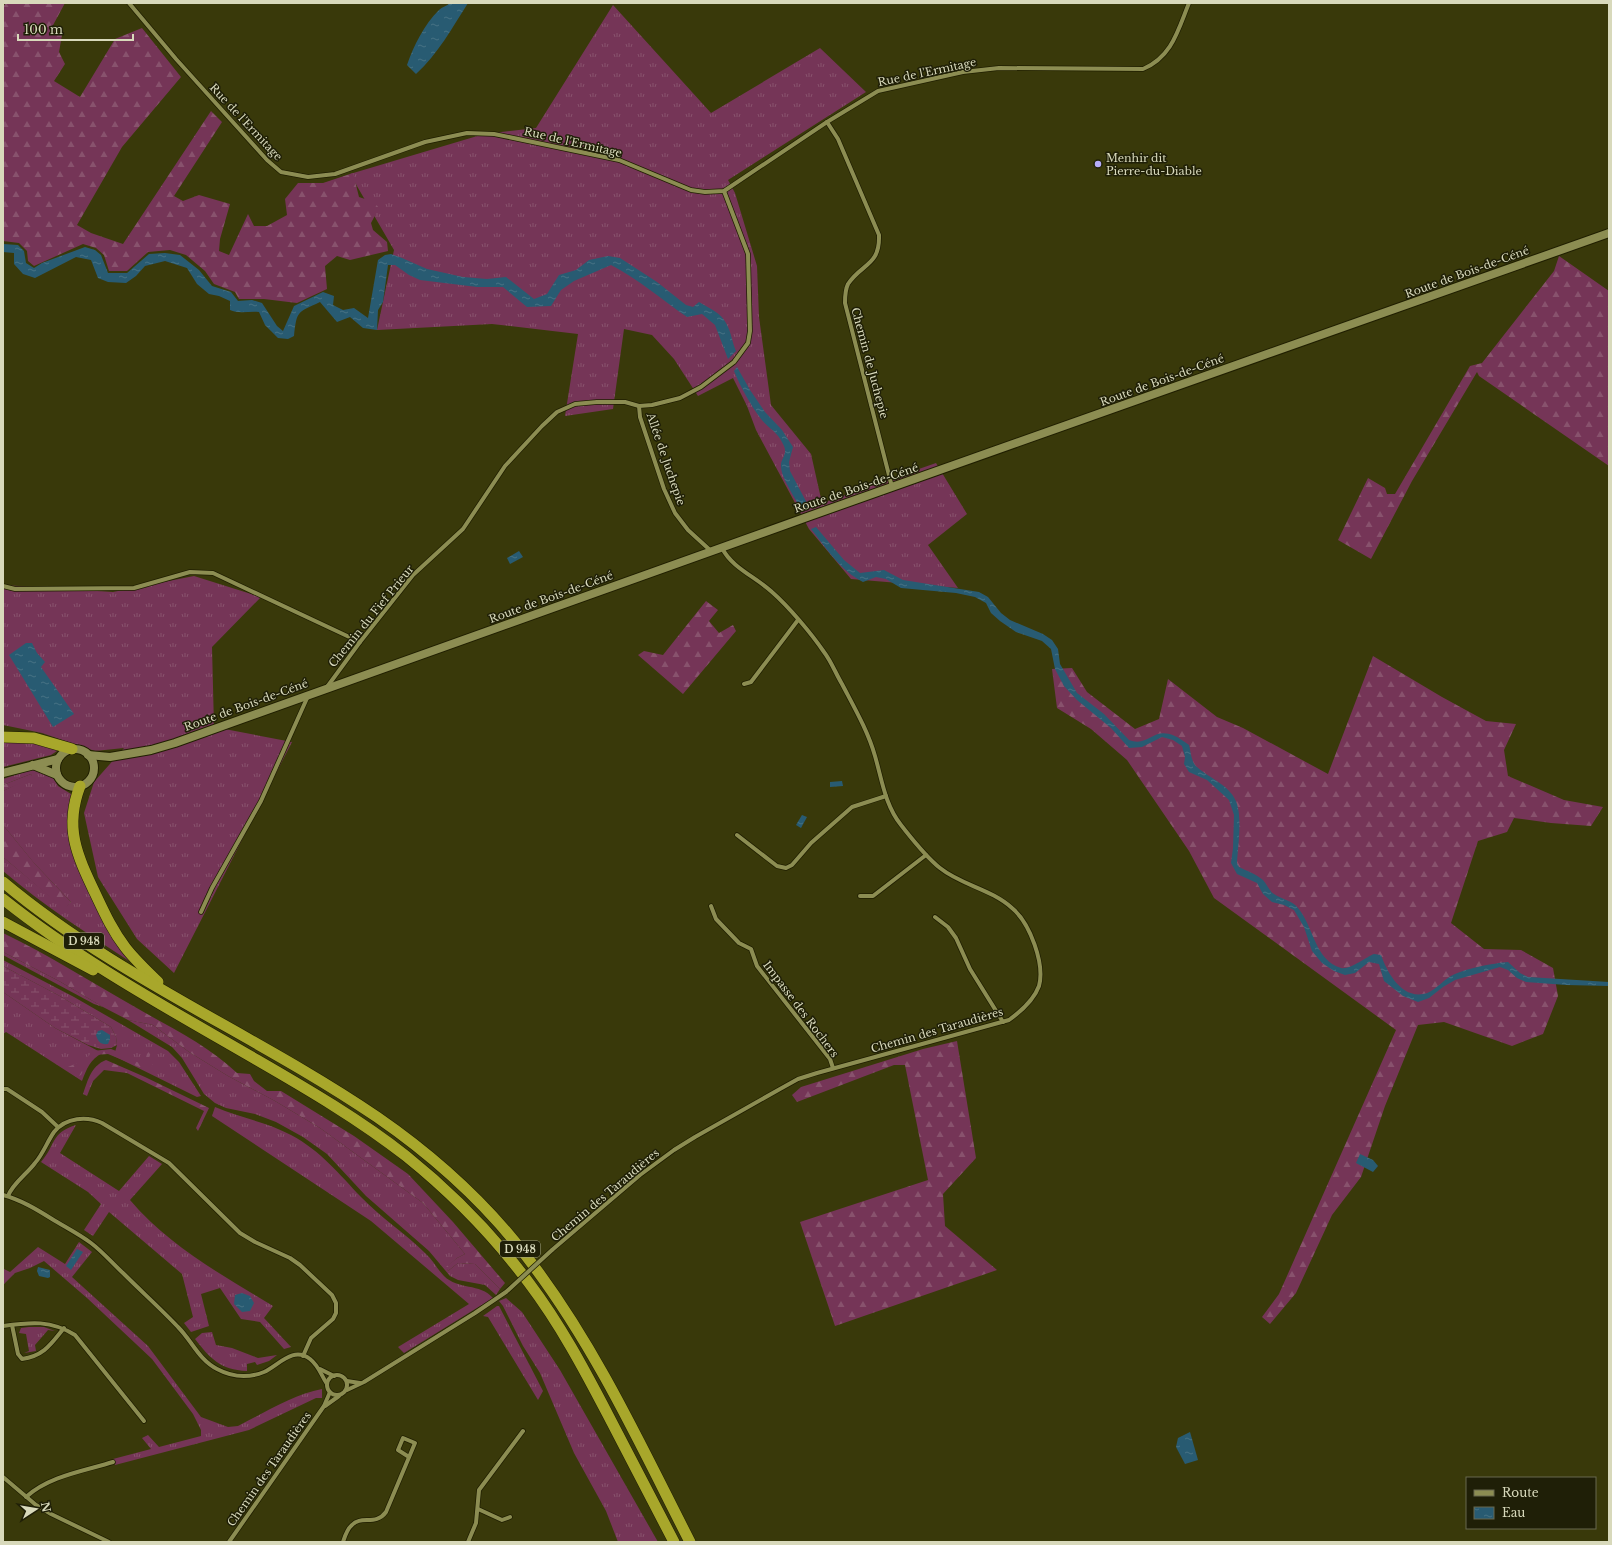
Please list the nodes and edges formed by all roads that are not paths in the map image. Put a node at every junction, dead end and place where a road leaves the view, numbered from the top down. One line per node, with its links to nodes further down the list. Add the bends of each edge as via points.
1 (129, 3): 4 (street, Rue de l'Ermitage, via 267,160 281,172 308,177 335,174 425,142 467,133 494,134 619,160 691,190)
2 (1189, 3): 3 (street, Rue de l'Ermitage, via 1170,48 1158,60 1143,69 999,68 963,72 878,91)
3 (827, 122): 4 (street, Rue de l'Ermitage); 7 (street, Chemin de Juchepie, via 838,139 879,234 879,247 875,257 848,284 845,303)
4 (724, 191): 6 (street, Chemin du Fief Prieur, via 748,254 748,343 734,362 701,387 680,398 652,406)
5 (1609, 233): 7 (street, Route de Bois-de-Céné)
6 (640, 406): 9 (street, Allée de Juchepie, via 640,417 664,489 675,512 688,530); 12 (street, Chemin du Fief Prieur, via 625,402 597,402 575,404 557,412 505,466 463,529 413,575)
7 (892, 487): 8 (street, Route de Bois-de-Céné)
8 (722, 548): 9 (street, Route de Bois-de-Céné); 11 (street, Chemin des Taraudières, via 740,568 772,591)
9 (711, 552): 14 (street, Route de Bois-de-Céné)
10 (3, 586): 12 (street, via 16,589 134,588 190,572 213,573)
11 (798, 620): 13 (street, via 751,682); 26 (street, Chemin des Taraudières, via 825,652 860,721 875,755)
12 (360, 642): 14 (street, Chemin du Fief Prieur)
13 (744, 684)
14 (327, 688): 15 (street, Route de Bois-de-Céné)
15 (309, 694): 19 (street, Route de Bois-de-Céné, via 175,743); 33 (street, via 262,801)
16 (3, 737): 17 (highway, via 34,738)
17 (72, 749): 18 (street, via 84,751); 20 (street)
18 (88, 755): 19 (street); 22 (street)
19 (110, 757): 22 (street)
20 (58, 759): 21 (street); 24 (street)
21 (33, 765): 23 (street); 24 (street)
22 (94, 768): 25 (street, via 89,780)
23 (3, 774)
24 (57, 775): 25 (street, via 69,786)
25 (80, 786): 36 (highway, via 72,812 74,838 80,860 117,936 138,962)
26 (886, 796): 27 (street, via 852,807 786,868 777,866); 28 (street, Chemin des Taraudières, via 900,824)
27 (737, 835)
28 (926, 855): 30 (street, via 873,896); 38 (street, Chemin des Taraudières, via 947,873 1012,908 1022,919 1031,936 1040,968 1039,986 1030,1001 1014,1016)
29 (3, 882): 36 (highway, D 948, via 62,926)
30 (860, 896)
31 (3, 899): 37 (highway, D 948, via 62,942)
32 (711, 906): 39 (street, Impasse des Rochers, via 716,919 739,943 752,949 757,966 830,1059)
33 (201, 912)
34 (935, 917): 38 (street, via 948,927 956,938 970,969)
35 (3, 922): 37 (highway)
36 (170, 994): 70 (highway, D 948, via 338,1091 377,1117 428,1156 484,1208 531,1262 574,1324 628,1421)
37 (146, 996): 69 (highway, D 948, via 372,1130 440,1185 472,1216 530,1284 576,1354)
38 (1003, 1022): 39 (street, Chemin des Taraudières)
39 (833, 1068): 51 (street, Chemin des Taraudières, bridge, via 798,1079 695,1137 640,1175 506,1292 475,1314)
40 (3, 1090): 41 (street, via 7,1089 42,1112)
41 (58, 1128): 43 (street, via 39,1159); 47 (street, via 76,1120 96,1120 164,1160 240,1233 290,1258 326,1289 336,1303 336,1313 333,1319 310,1338)
42 (3, 1195): 43 (street)
43 (8, 1196): 47 (street, via 92,1244 179,1328 205,1361 217,1369 239,1376 256,1374 293,1355)
44 (12, 1325): 45 (street); 46 (street, via 46,1323); 46 (street, via 18,1354 22,1359 40,1355)
45 (3, 1326)
46 (64, 1328): 57 (street, via 75,1335)
47 (303, 1356): 48 (street, via 310,1359)
48 (320, 1370): 49 (street); 52 (street)
49 (334, 1376): 50 (street, via 341,1376); 52 (street)
50 (347, 1381): 51 (street); 53 (street)
51 (360, 1383): 53 (street, Chemin des Taraudières)
52 (327, 1384): 54 (street)
53 (347, 1390): 55 (street)
54 (330, 1392): 55 (street); 56 (street, Chemin des Taraudières)
55 (339, 1396): 56 (street, Chemin des Taraudières)
56 (324, 1406): 66 (street, Chemin des Taraudières)
57 (144, 1421)
58 (523, 1431): 63 (street, via 479,1490)
59 (409, 1457): 59 (street, via 415,1443 403,1438 398,1450); 67 (street, via 386,1512 377,1520 354,1522)
60 (113, 1462): 62 (street, via 64,1476)
61 (3, 1477): 62 (street)
62 (26, 1497): 65 (street, via 51,1514)
63 (478, 1509): 64 (street, via 502,1520); 68 (street, via 476,1523)
64 (510, 1517)
65 (109, 1542)
66 (229, 1542)
67 (343, 1542)
68 (468, 1542)
69 (674, 1542)
70 (690, 1542)

